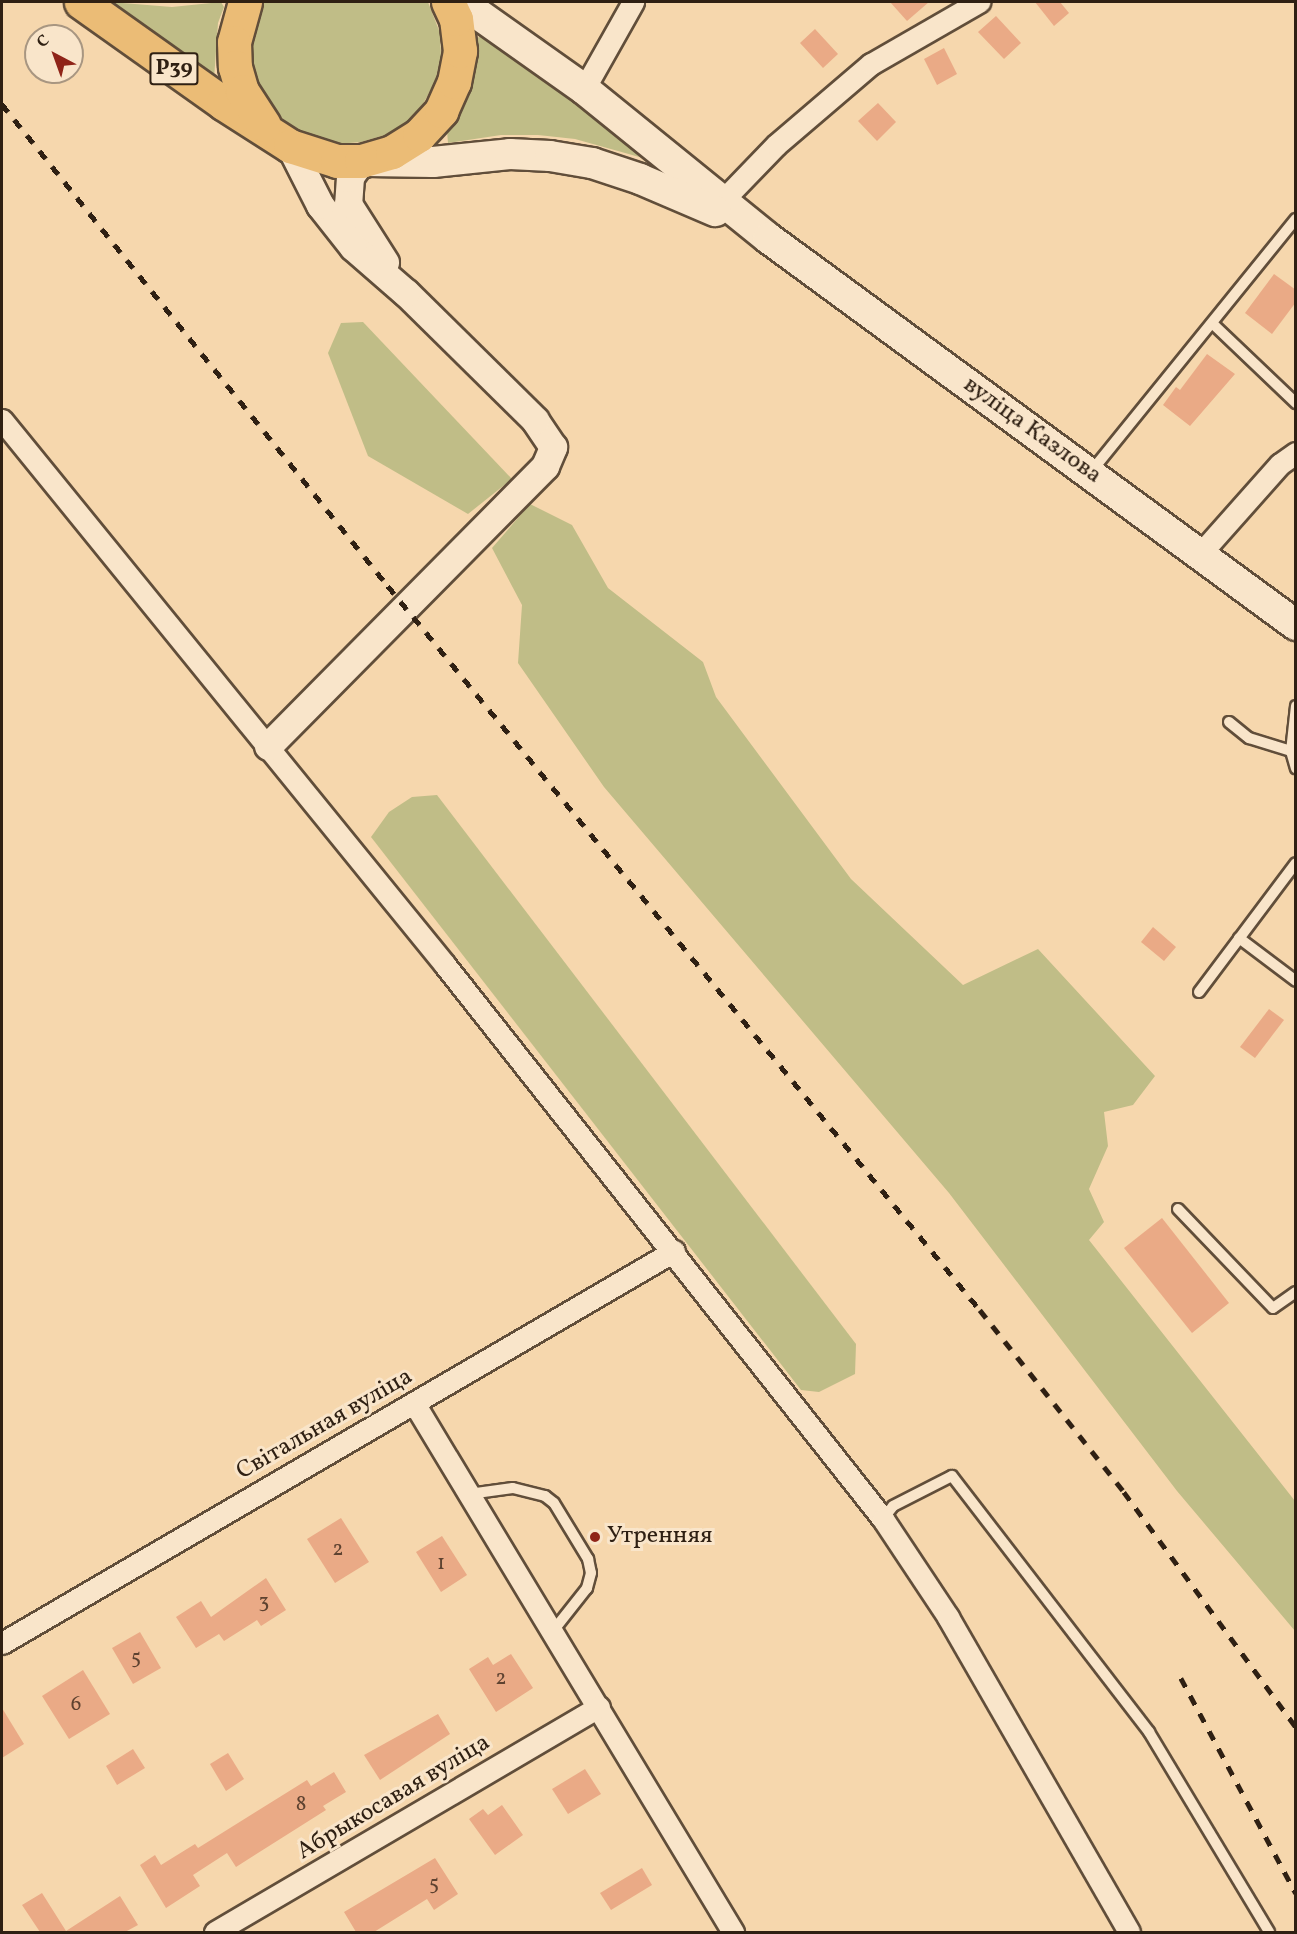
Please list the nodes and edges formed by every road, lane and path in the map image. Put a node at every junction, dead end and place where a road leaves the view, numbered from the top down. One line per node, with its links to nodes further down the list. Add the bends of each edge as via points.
1 (81, 2): 8 (main road, Р39, via 222,104)
2 (245, 2): 8 (main road, Р39, via 234,42 235,67 254,113)
3 (448, 2): 9 (main road, Р39, via 456,19 460,51 454,82 441,111 419,135 392,152)
4 (461, 2): 7 (main road)
5 (633, 2): 7 (street)
6 (979, 2): 10 (street, via 871,64 776,145)
7 (584, 89): 10 (main road)
8 (280, 139): 9 (main road, Р39, via 321,158); 13 (street, via 331,223 352,247)
9 (361, 161): 12 (main road, via 433,162 510,154 592,163 682,194); 13 (street, via 350,177 348,204)
10 (722, 201): 12 (main road)
11 (1296, 219): 14 (lane)
12 (768, 238): 18 (main road, вуліца Казлова)
13 (406, 293): 23 (street, via 535,420 552,440 552,454 545,466)
14 (1213, 324): 15 (lane); 18 (lane)
15 (1296, 403)
16 (2, 420): 23 (street)
17 (1296, 453): 19 (street, via 1280,464)
18 (1090, 473): 19 (main road, вуліца Казлова)
19 (1200, 554): 20 (main road, вуліца Казлова)
20 (1296, 625)
21 (1296, 706): 24 (lane)
22 (1230, 722): 24 (lane, via 1249,738)
23 (268, 746): 31 (street)
24 (1291, 751): 25 (lane)
25 (1296, 768)
26 (1296, 863): 27 (lane)
27 (1239, 938): 28 (lane); 29 (lane)
28 (1296, 981)
29 (1199, 992)
30 (1178, 1209): 32 (lane, via 1273,1308)
31 (674, 1251): 33 (street, Світальная вуліца); 35 (street)
32 (1296, 1292)
33 (414, 1403): 34 (street); 37 (street, Світальная вуліца)
34 (469, 1494): 36 (street); 36 (lane, via 513,1488 545,1496 554,1503 588,1559 591,1573 586,1588)
35 (883, 1519): 41 (street, via 948,1617); 42 (lane, via 893,1506 952,1476 1149,1732)
36 (553, 1631): 38 (street)
37 (2, 1643)
38 (599, 1707): 39 (street, Абрыкосавая вуліца); 40 (street)
39 (215, 1932)
40 (733, 1932)
41 (1129, 1932)
42 (1269, 1932)

